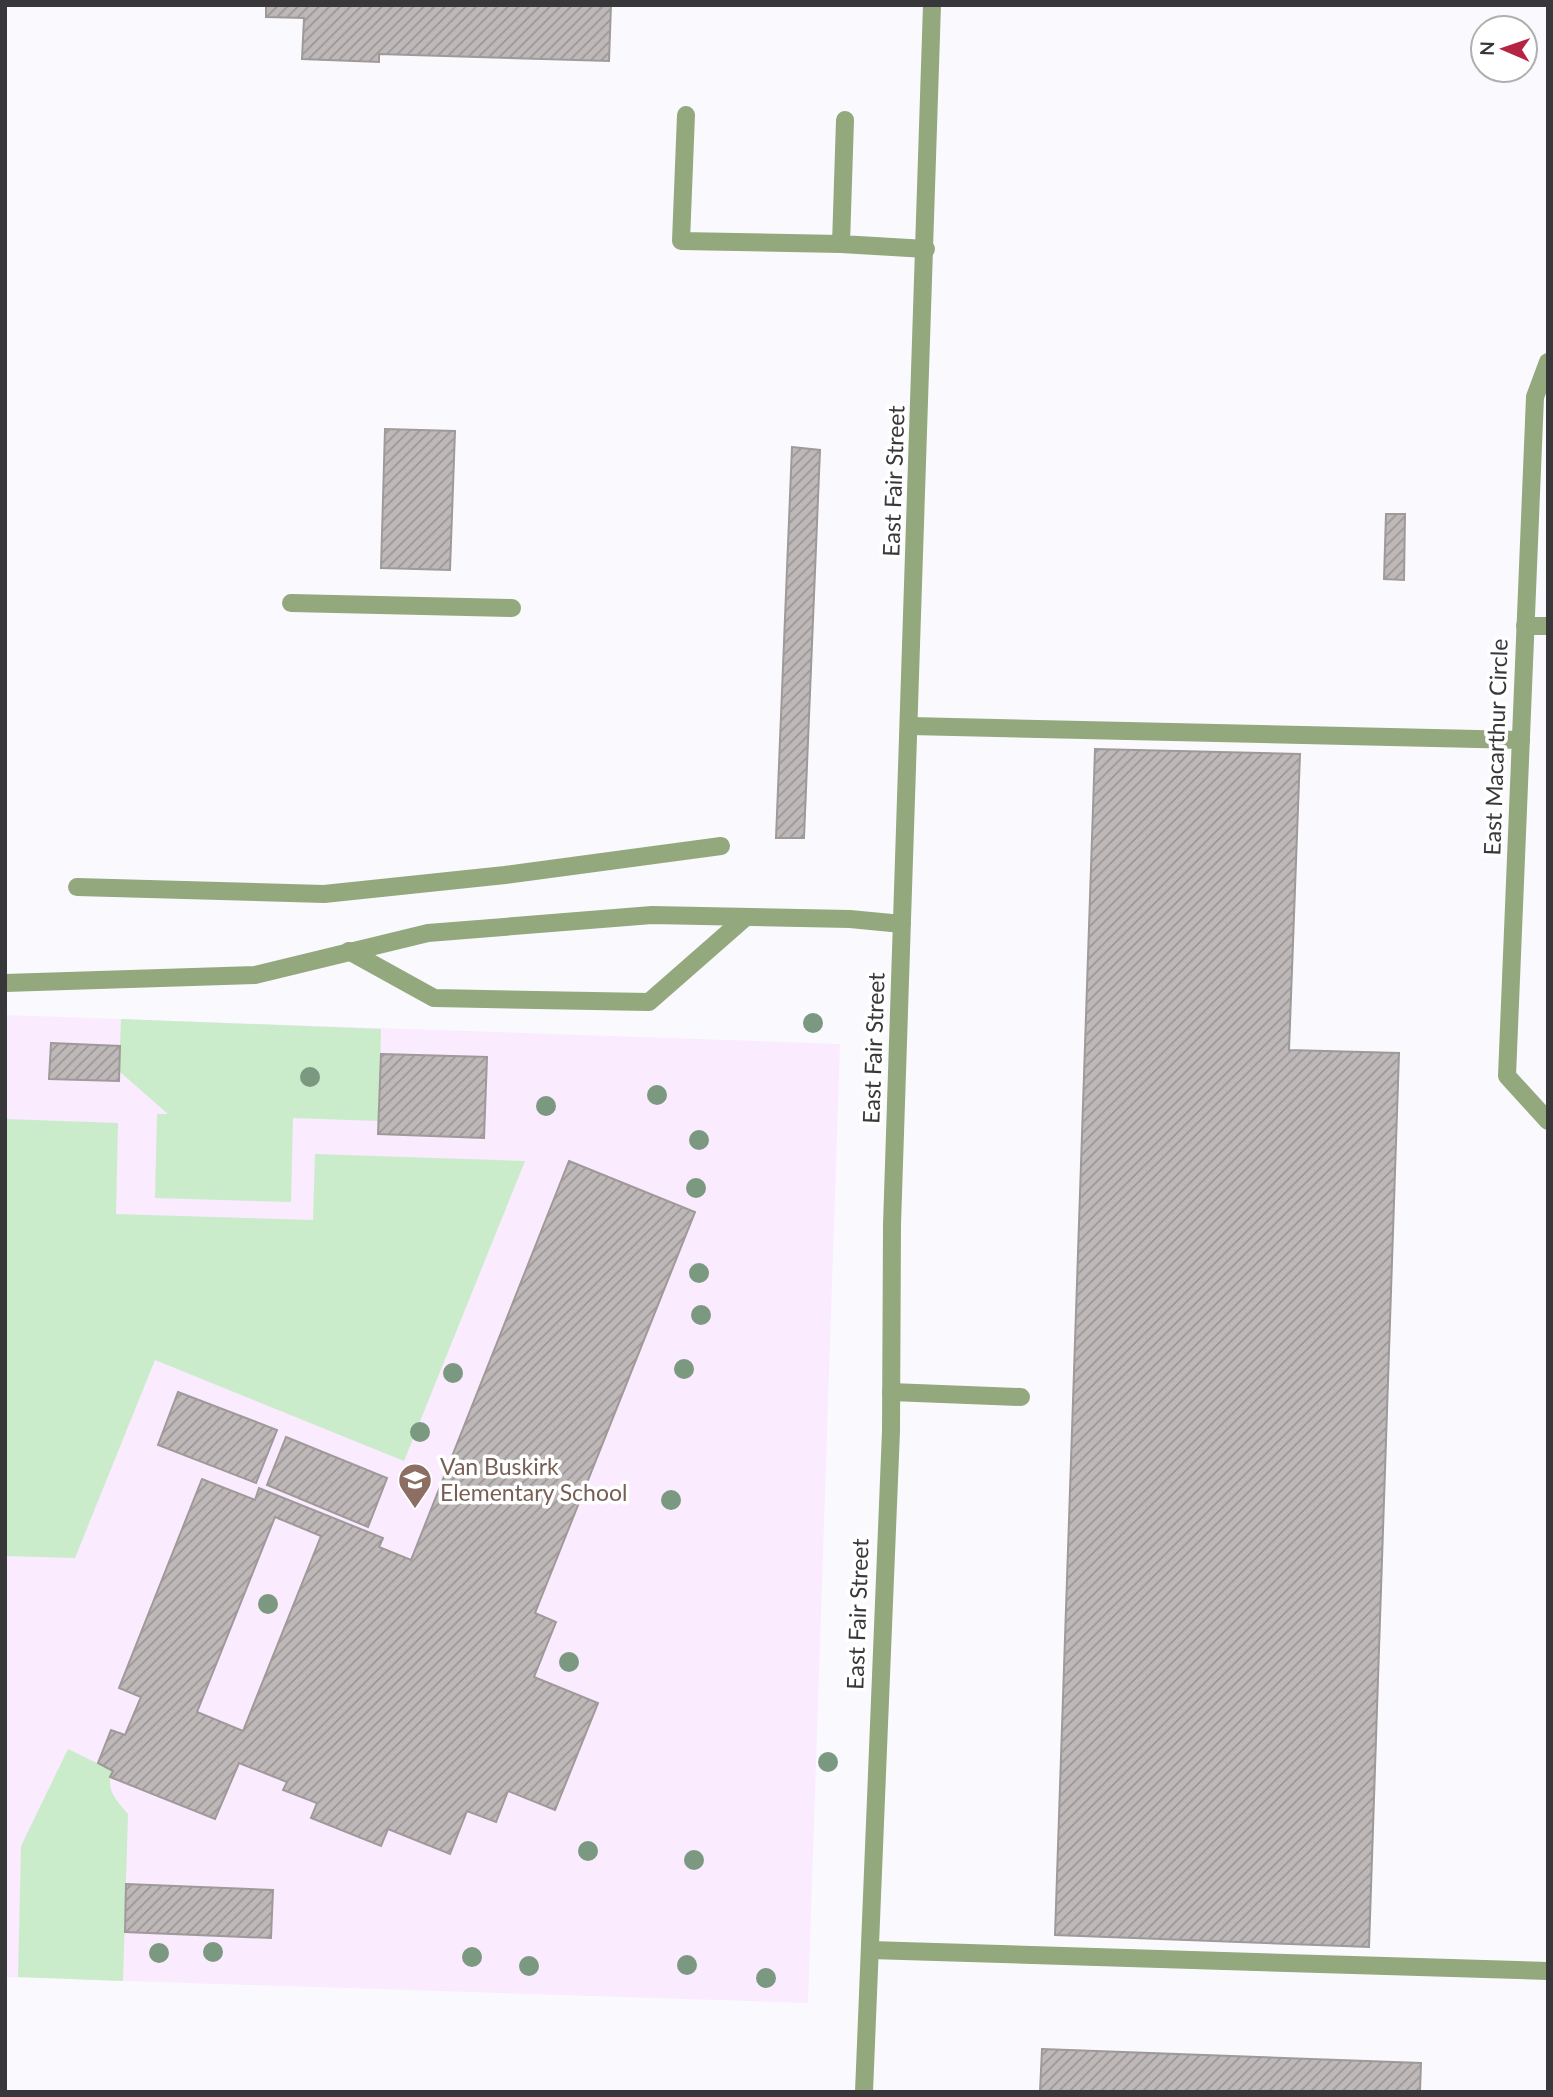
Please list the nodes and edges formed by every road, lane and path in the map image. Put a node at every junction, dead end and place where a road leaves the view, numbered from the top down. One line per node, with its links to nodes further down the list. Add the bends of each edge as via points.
1 (932, 5): 5 (street, East Fair Street)
2 (686, 115): 4 (street, via 681,241)
3 (845, 120): 4 (street)
4 (841, 244): 5 (street)
5 (926, 249): 11 (street, East Fair Street)
6 (1548, 362): 9 (street, East Macarthur Circle, via 1535,397)
7 (291, 603): 8 (street)
8 (512, 608)
9 (1525, 626): 10 (street); 12 (street, East Macarthur Circle)
10 (1548, 626)
11 (910, 726): 12 (street); 16 (street, East Fair Street)
12 (1521, 740): 19 (street, East Macarthur Circle, via 1507,1076)
13 (721, 846): 14 (street, via 324,894)
14 (77, 887)
15 (746, 917): 16 (street); 17 (street, via 652,915 441,932); 17 (street, via 649,1002 434,998)
16 (902, 924): 20 (street, East Fair Street)
17 (349, 951): 18 (street, via 255,975)
18 (5, 983)
19 (1548, 1121)
20 (891, 1392): 21 (street); 22 (street, East Fair Street)
21 (1021, 1397)
22 (870, 1950): 23 (street); 24 (street, East Fair Street)
23 (1548, 1971)
24 (864, 2092)

